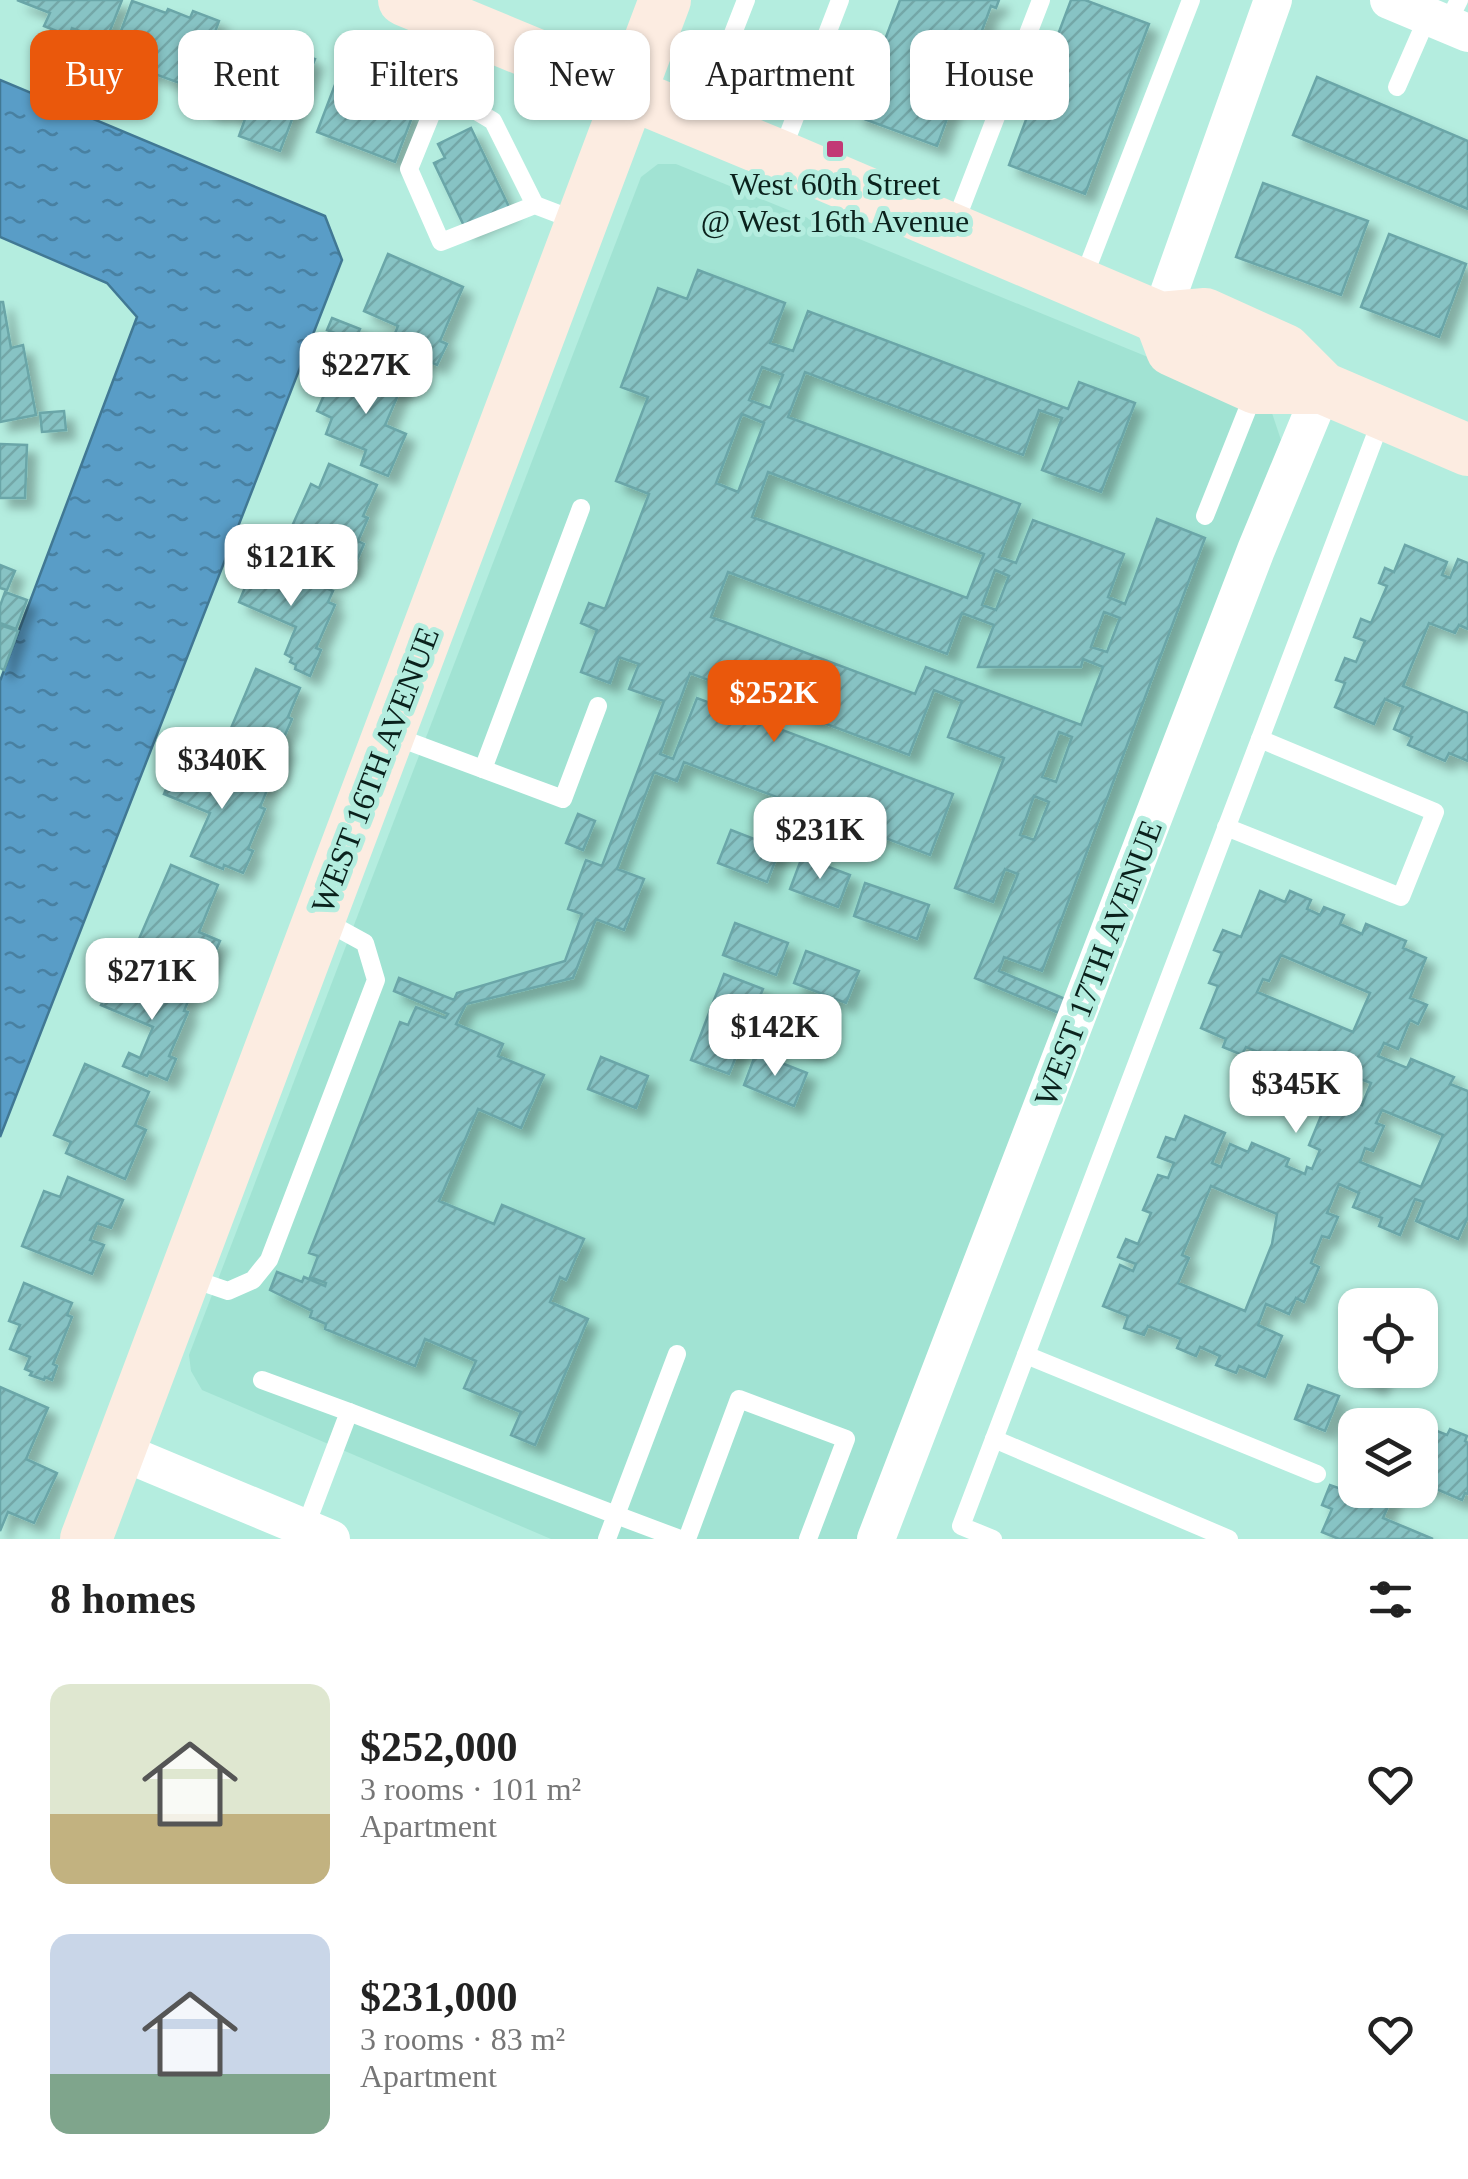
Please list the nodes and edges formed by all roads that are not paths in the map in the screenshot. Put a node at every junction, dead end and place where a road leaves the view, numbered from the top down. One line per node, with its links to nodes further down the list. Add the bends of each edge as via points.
1 (665, 0): 12 (main road, WEST 16TH AVENUE)
2 (746, 0): 10 (lane)
3 (840, 0): 11 (lane)
4 (1042, 0): 22 (lane)
5 (1191, 0): 23 (lane)
6 (1273, 0): 24 (street)
7 (1388, 0): 9 (street)
8 (438, 10): 13 (main road)
9 (1450, 18): 14 (lane)
10 (734, 30)
11 (828, 30)
12 (650, 39)
13 (514, 43)
14 (1397, 87)
15 (650, 102): 20 (main road)
16 (429, 120): 21 (lane, via 409,169 441,242)
17 (493, 120): 21 (lane)
18 (613, 120): 21 (main road, WEST 16TH AVENUE)
19 (794, 120): 20 (lane)
20 (780, 156): 22 (main road)
21 (558, 214): 32 (main road, WEST 16TH AVENUE)
22 (952, 229): 23 (main road)
23 (1080, 284): 24 (main road)
24 (1160, 318): 25 (main road, via 1172,350); 26 (main road, via 1205,314 1285,350)
25 (1256, 388): 26 (main road); 30 (lane)
26 (1323, 388): 27 (main road); 51 (street, WEST 17TH AVENUE)
27 (1383, 414): 28 (main road); 33 (lane)
28 (1468, 450)
29 (581, 508): 34 (lane)
30 (1205, 516)
31 (598, 706): 34 (lane, via 563,799)
32 (389, 734): 34 (lane); 36 (main road, WEST 16TH AVENUE)
33 (1260, 739): 35 (lane); 35 (lane, via 1435,812 1401,897)
34 (483, 769)
35 (1226, 827): 39 (lane)
36 (320, 918): 37 (main road, WEST 16TH AVENUE); 37 (lane, via 365,943 376,980 269,1260 253,1280 228,1291)
37 (185, 1276): 43 (main road, WEST 16TH AVENUE)
38 (677, 1354): 45 (lane)
39 (1026, 1354): 42 (lane); 44 (lane)
40 (262, 1380): 41 (lane)
41 (348, 1412): 45 (lane); 46 (lane)
42 (994, 1439): 52 (lane, via 961,1526); 53 (lane)
43 (120, 1451): 46 (street); 47 (main road, WEST 16TH AVENUE)
44 (1316, 1474)
45 (616, 1515): 48 (lane); 49 (lane)
46 (318, 1534)
47 (86, 1539)
48 (607, 1539)
49 (683, 1539): 50 (lane, via 739,1398 846,1439)
50 (808, 1539)
51 (876, 1539)
52 (994, 1539)
53 (1229, 1539)

